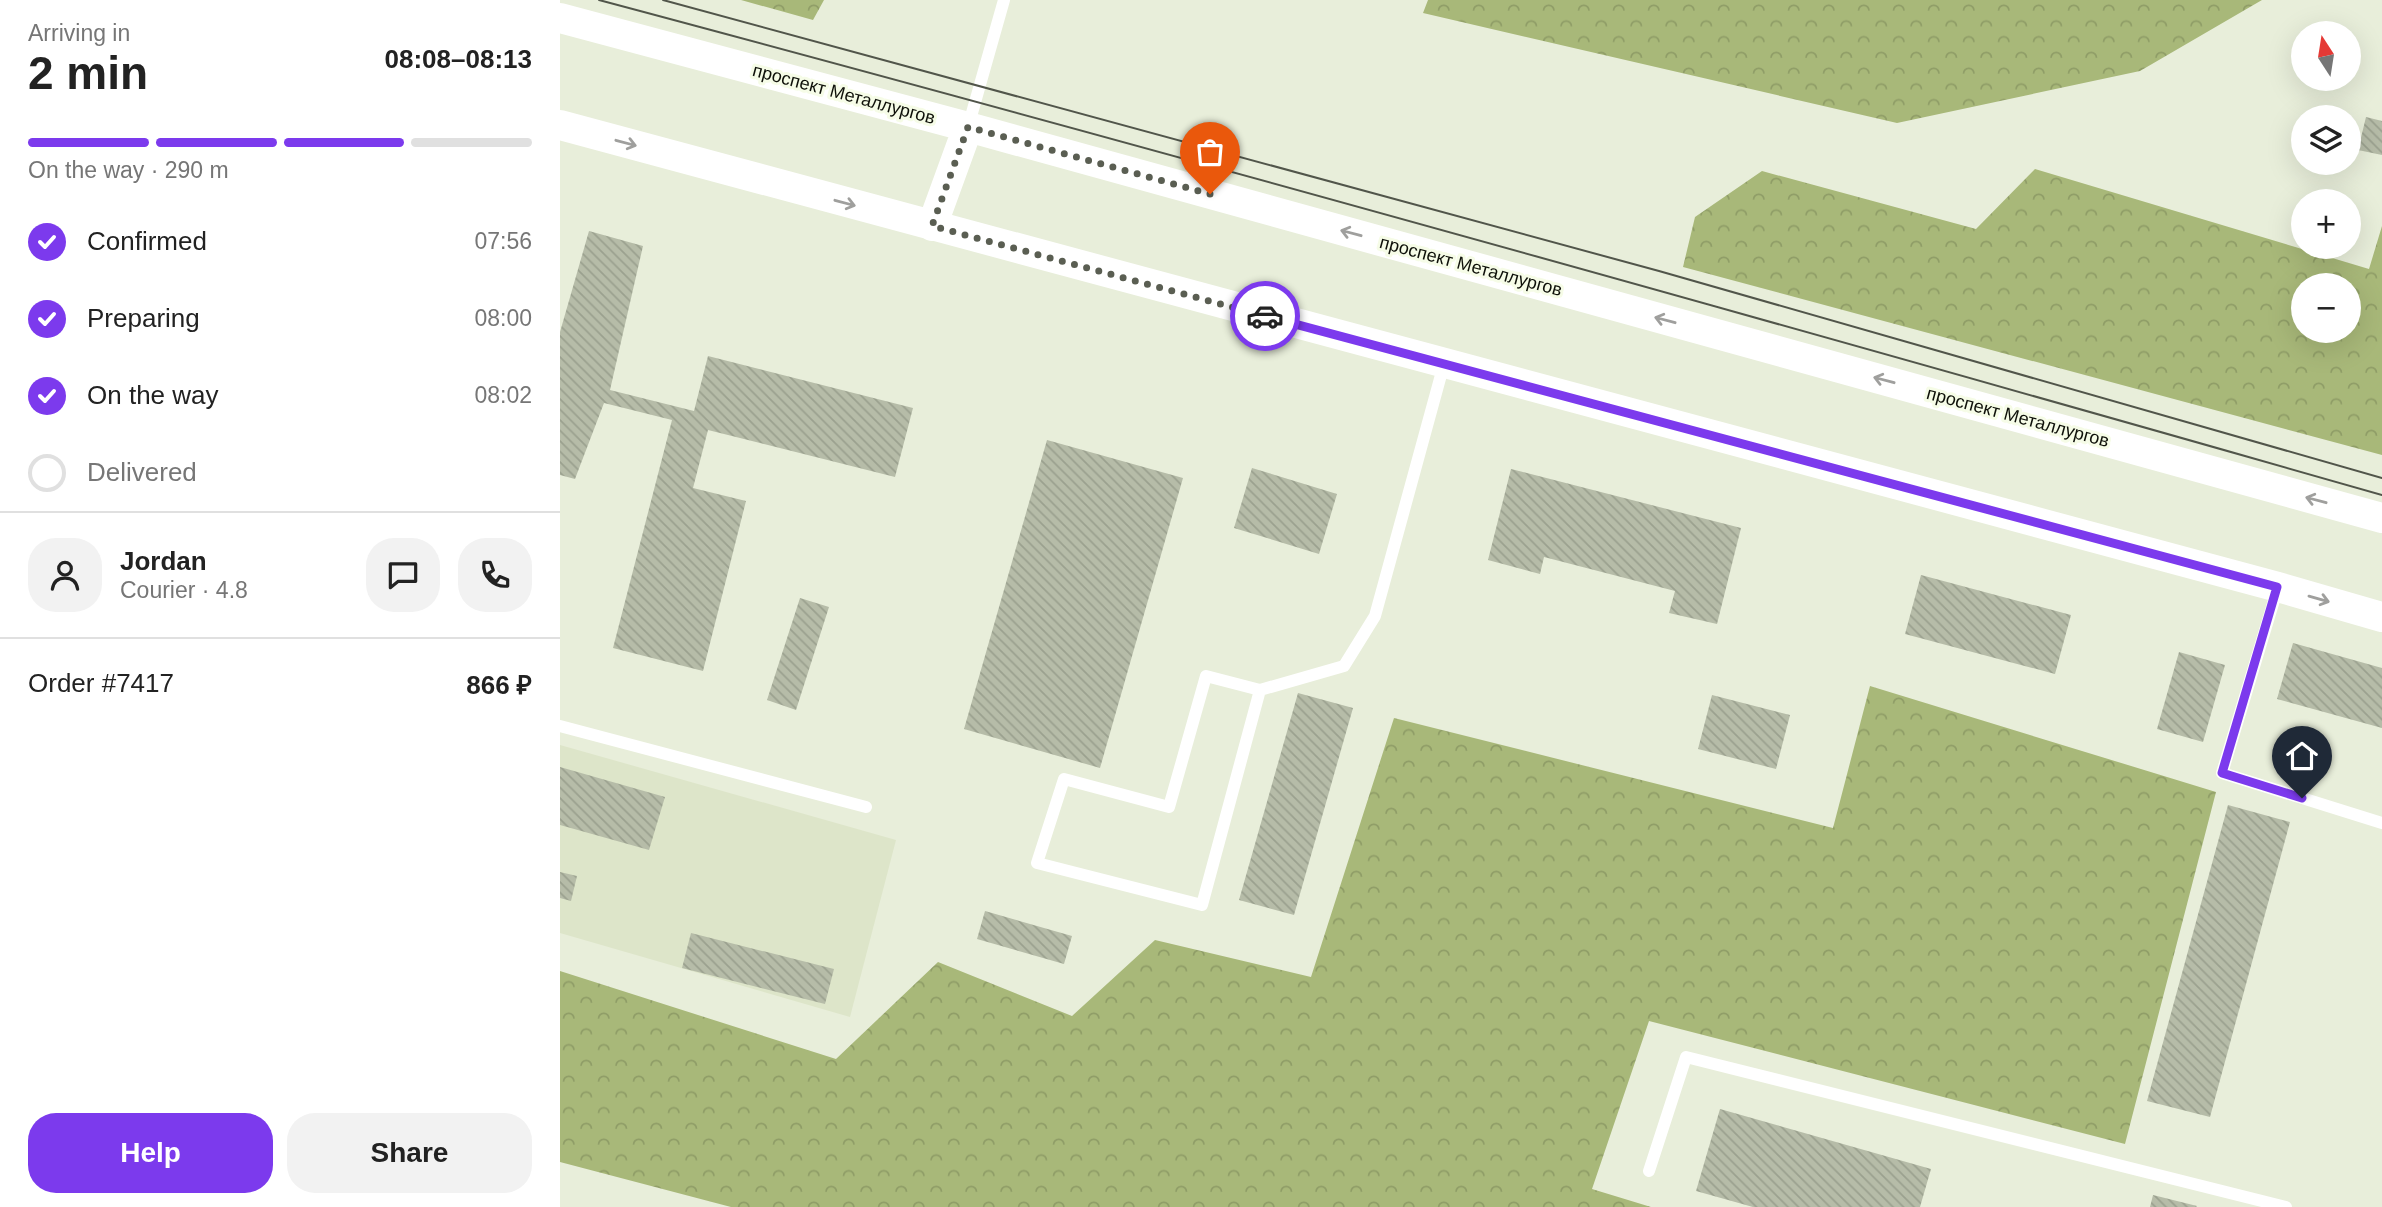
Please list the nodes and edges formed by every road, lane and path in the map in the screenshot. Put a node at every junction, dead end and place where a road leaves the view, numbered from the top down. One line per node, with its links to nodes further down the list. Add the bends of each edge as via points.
1 (1004, 0): 4 (lane)
2 (560, 18): 4 (street, проспект Металлургов)
3 (560, 125): 5 (street, one-way to 5)
4 (968, 127): 5 (street); 7 (street, проспект Металлургов, one-way to 4)
5 (932, 226): 6 (street)
6 (1444, 364): 8 (street); 10 (lane, via 1375,616 1344,666)
7 (2382, 518)
8 (2277, 587): 9 (street, one-way to 9); 13 (lane, via 2222,773)
9 (2382, 617)
10 (1260, 690): 10 (lane, via 1206,676 1169,807 1064,779 1037,863 1202,905)
11 (560, 726): 12 (lane)
12 (866, 807)
13 (2382, 823)
14 (1649, 1171): 15 (lane, via 1686,1057)
15 (2286, 1207)

